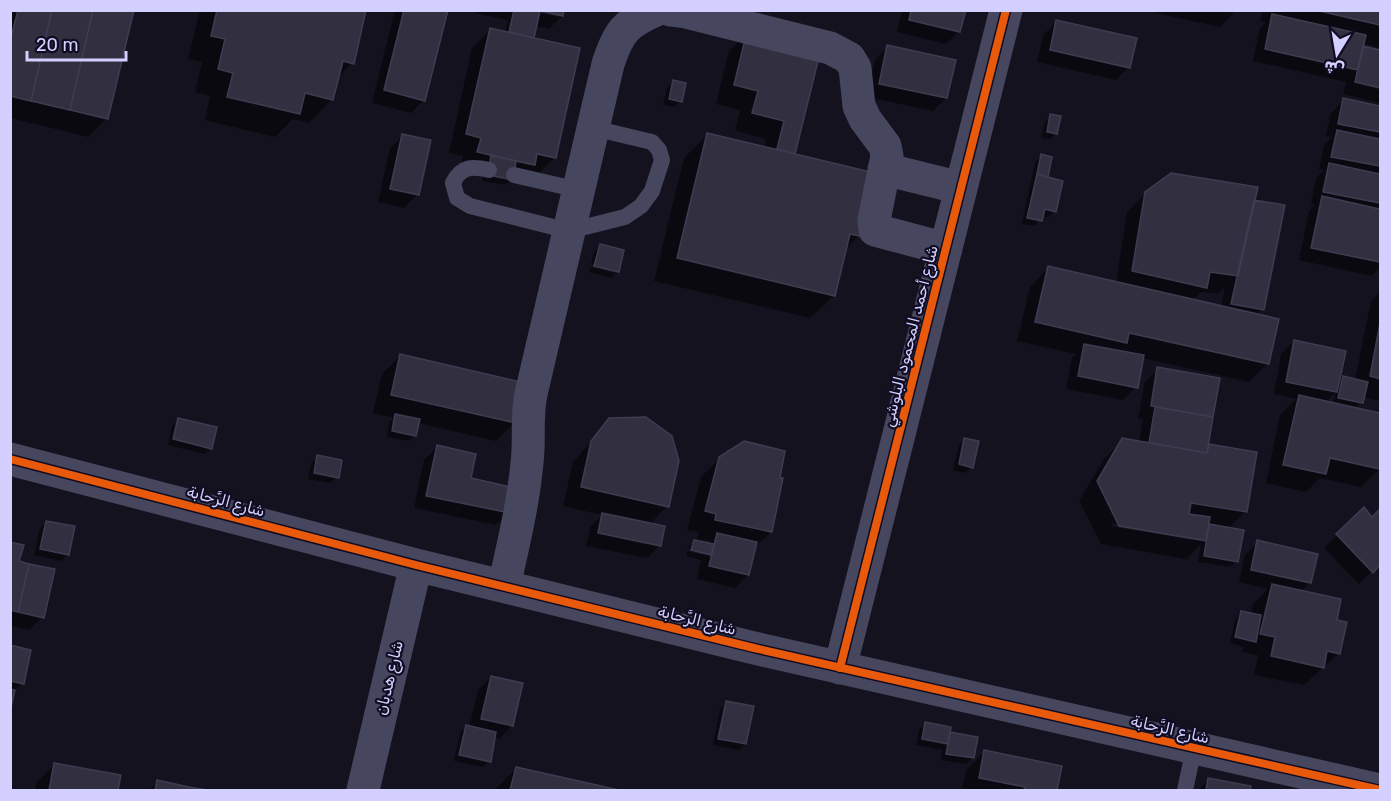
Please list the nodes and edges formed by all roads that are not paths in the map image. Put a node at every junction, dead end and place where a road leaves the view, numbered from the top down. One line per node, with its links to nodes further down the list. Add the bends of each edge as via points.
1 (656, 10): 4 (street, via 634,19 616,39)
2 (670, 10): 5 (street, via 841,52 855,68 856,93 865,119 885,146)
3 (1006, 10): 8 (street, شارع أحمد المحمود البلوشي)
4 (594, 128): 9 (street); 10 (lane, via 651,142 662,160 652,191 641,206 608,223)
5 (884, 169): 8 (street); 11 (street, via 875,230)
6 (489, 170): 10 (lane, via 462,169 453,183 457,198 470,206)
7 (514, 175): 9 (lane)
8 (961, 188): 11 (street, شارع أحمد المحمود البلوشي)
9 (579, 190): 10 (street)
10 (569, 231): 14 (street, via 528,405 528,461)
11 (946, 249): 15 (street, شارع أحمد المحمود البلوشي)
12 (10, 459): 13 (street, شارع الرَّحابة)
13 (416, 565): 14 (street, شارع الرَّحابة); 17 (street, شارع هدبان)
14 (504, 586): 15 (street, شارع الرَّحابة)
15 (840, 668): 16 (street, شارع الرَّحابة)
16 (1194, 748): 18 (lane); 19 (street, شارع الرَّحابة)
17 (363, 790)
18 (1185, 790)
19 (1380, 790)

